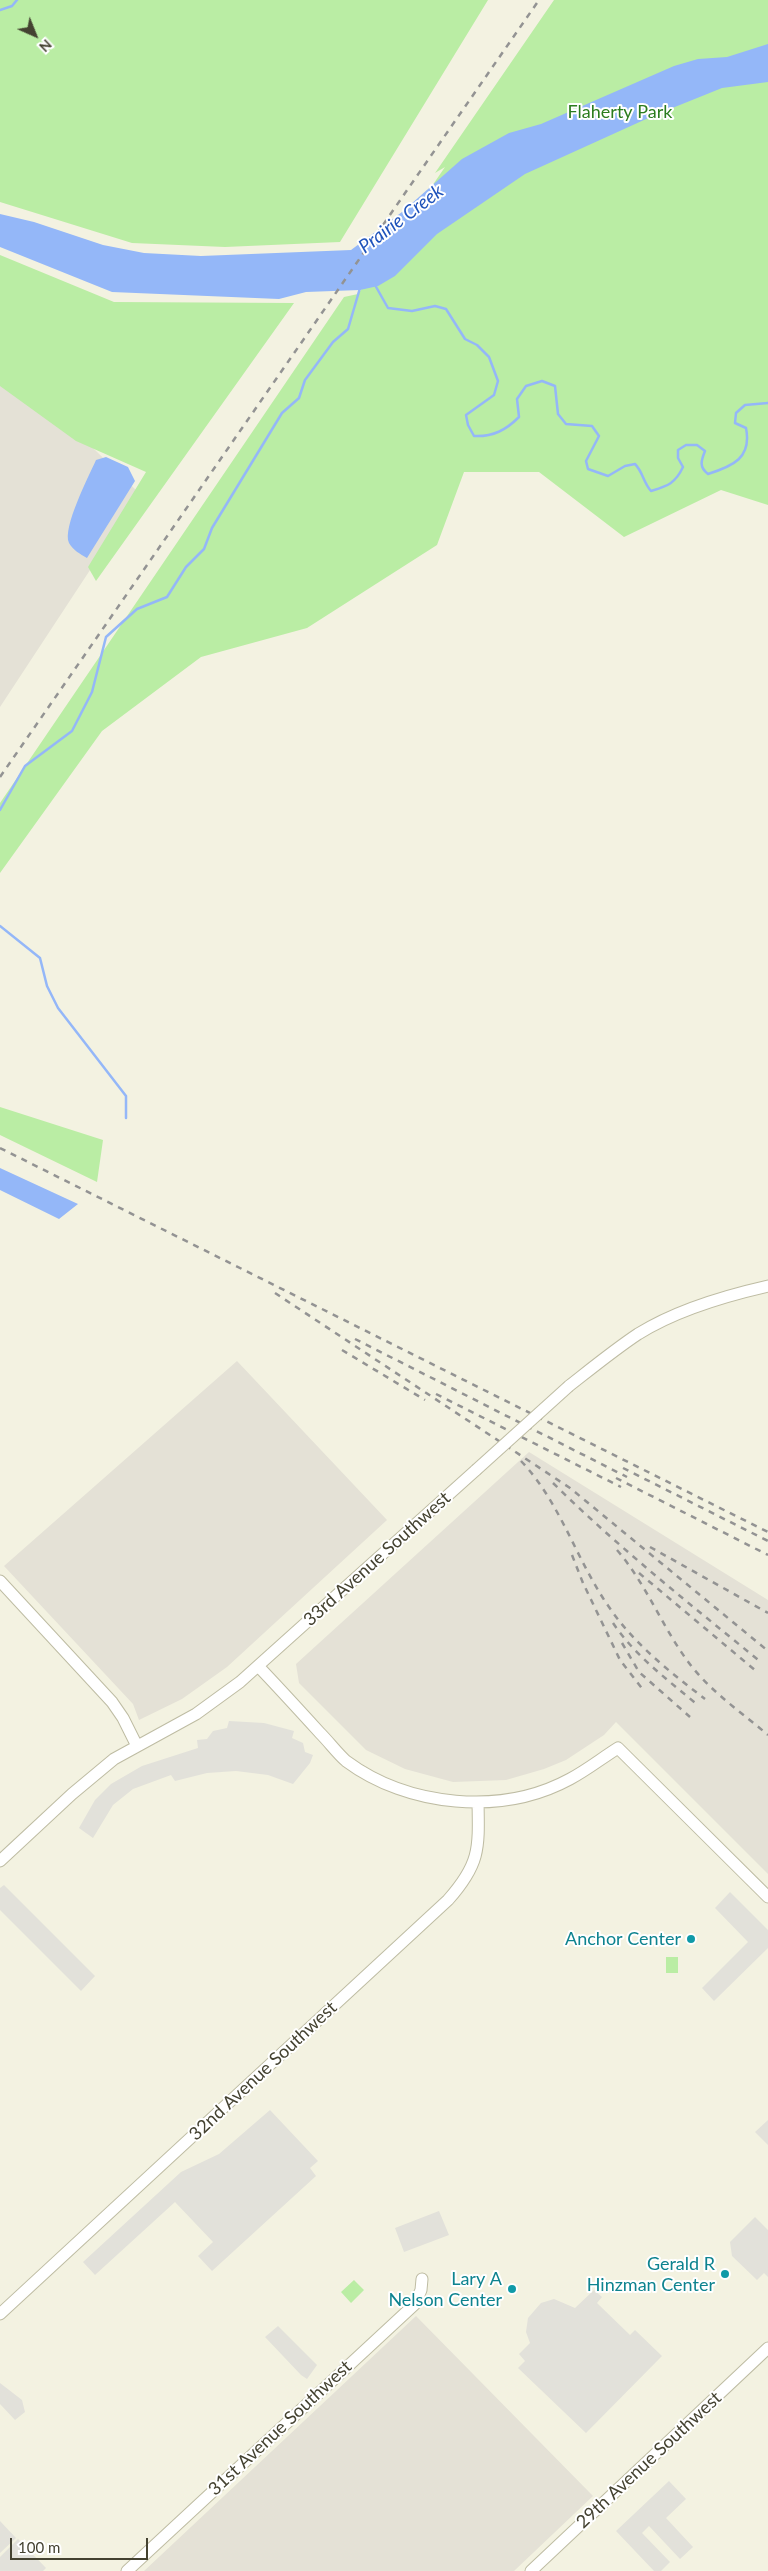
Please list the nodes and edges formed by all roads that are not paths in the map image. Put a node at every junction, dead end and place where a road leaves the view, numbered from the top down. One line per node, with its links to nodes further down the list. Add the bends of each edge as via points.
1 (768, 1286): 3 (street, 33rd Avenue Southwest, bridge, via 681,1313 639,1334 569,1386)
2 (0, 1581): 4 (street, via 112,1702)
3 (258, 1666): 4 (street, 33rd Avenue Southwest, via 209,1706); 5 (street, via 346,1760 393,1785 422,1795)
4 (137, 1746): 6 (street, 33rd Avenue Southwest, via 99,1771)
5 (478, 1802): 7 (street, via 505,1800 536,1792 569,1779 618,1748); 9 (street, 32nd Avenue Southwest, via 479,1845 474,1864 448,1900)
6 (0, 1860)
7 (768, 1897)
8 (422, 2278): 11 (street, 31st Avenue Southwest, via 415,2304)
9 (0, 2314)
10 (768, 2348): 12 (street, 29th Avenue Southwest)
11 (127, 2571)
12 (531, 2571)

